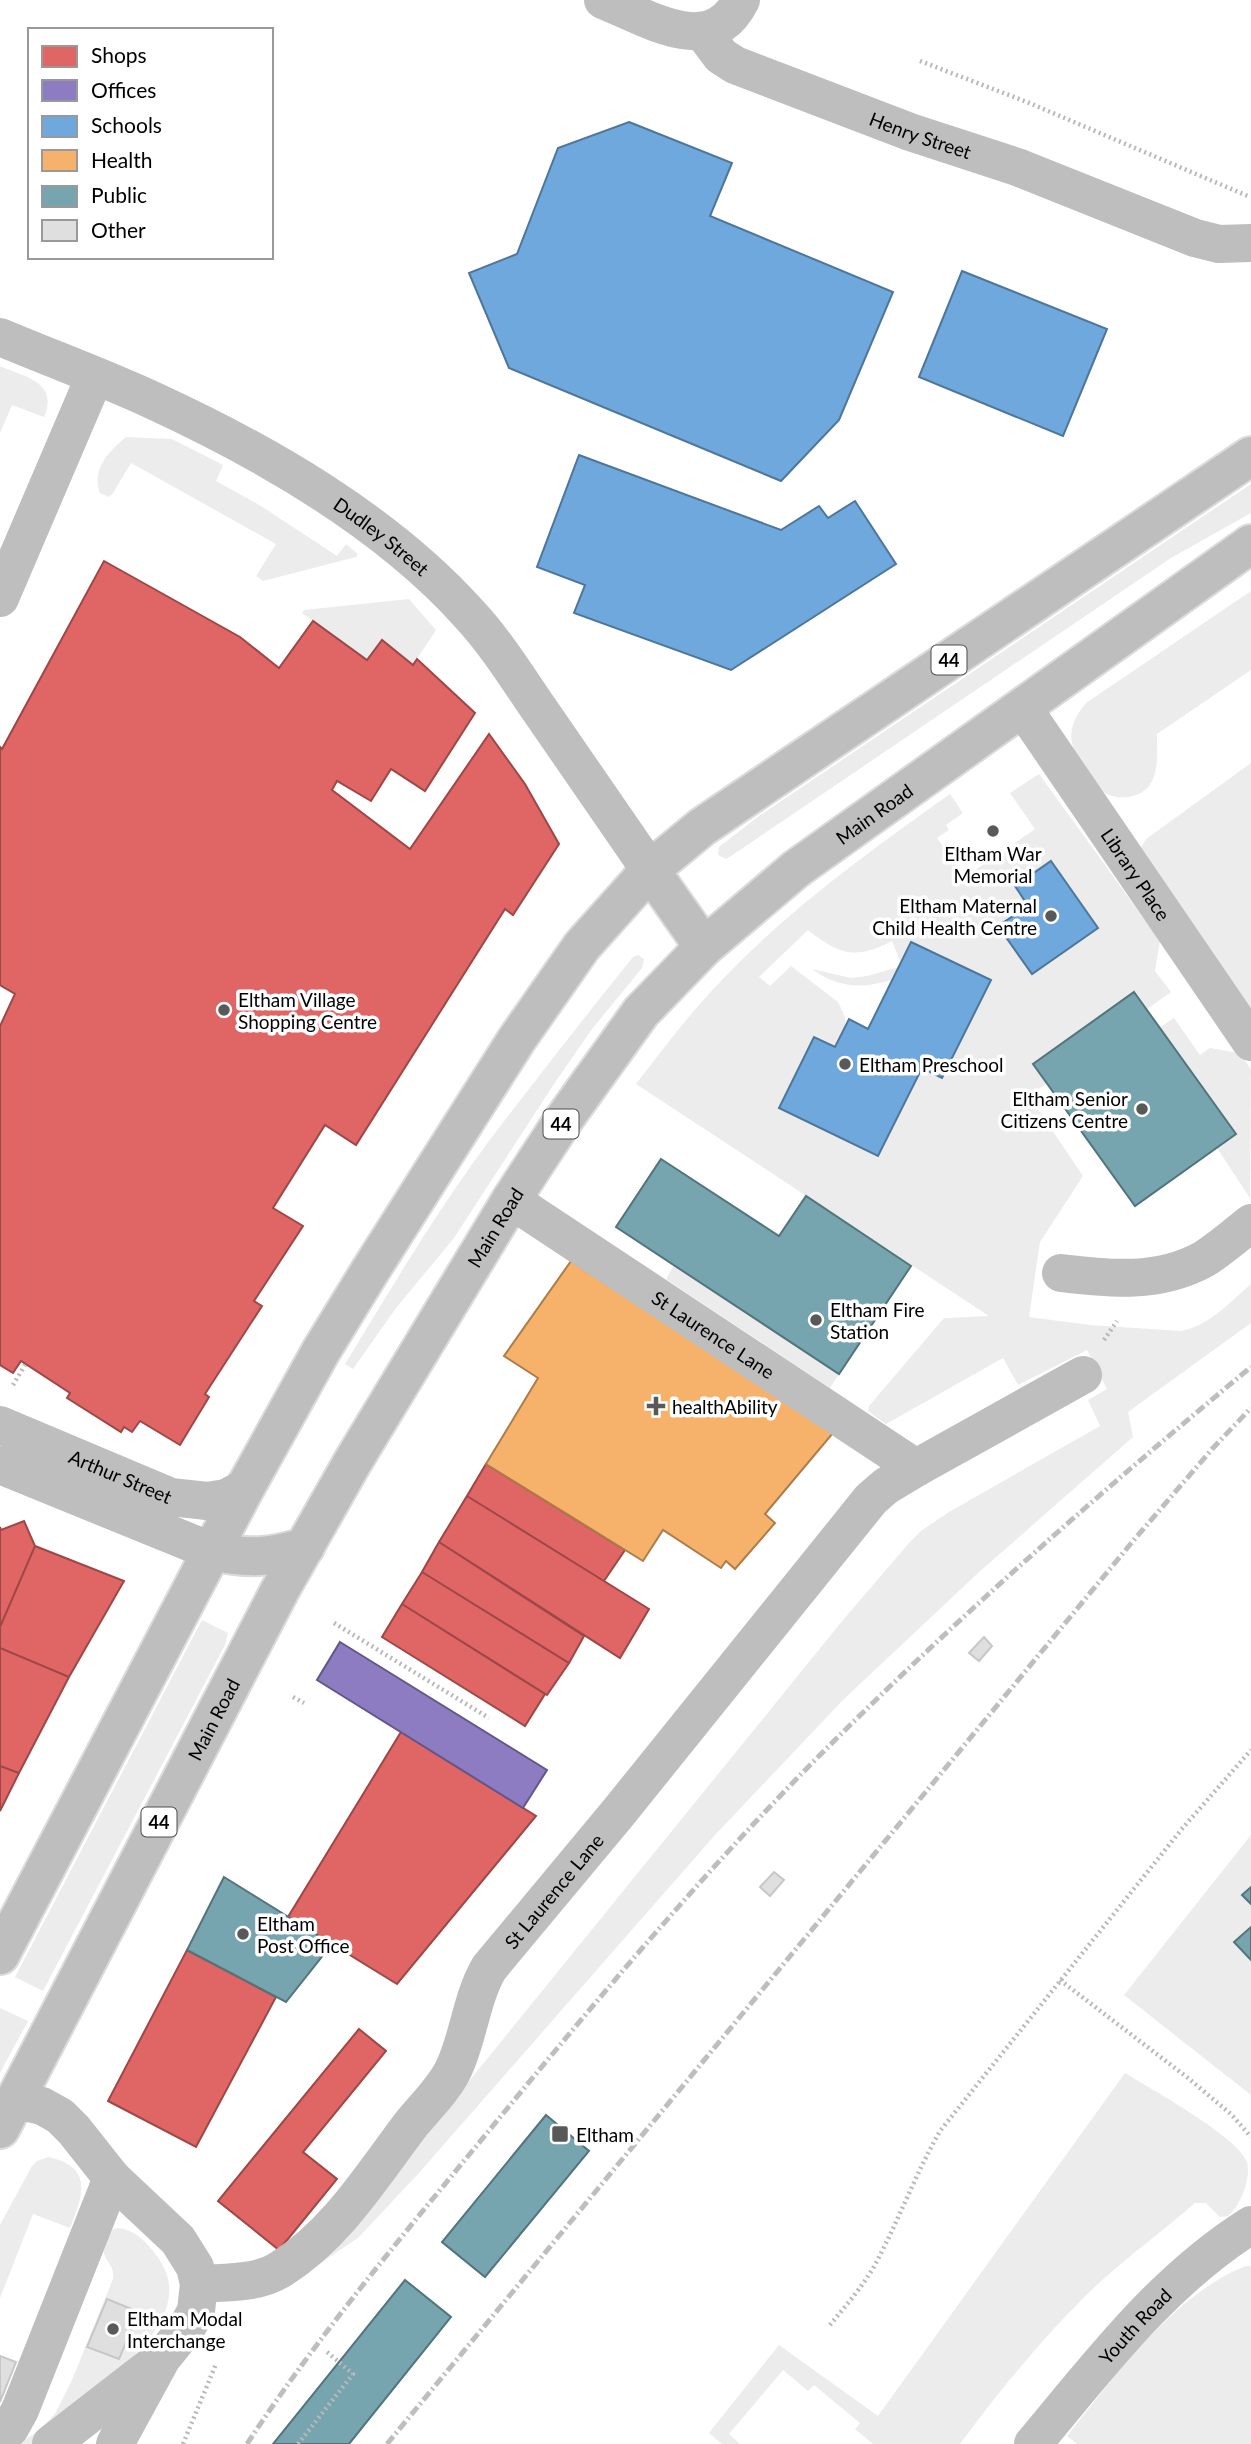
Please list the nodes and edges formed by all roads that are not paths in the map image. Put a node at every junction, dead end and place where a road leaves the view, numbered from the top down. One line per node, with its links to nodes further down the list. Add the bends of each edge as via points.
1 (603, 0): 3 (main road, via 673,28)
2 (741, 0): 3 (main road, via 721,25)
3 (703, 32): 4 (main road, Henry Street, via 721,56 735,65 1017,167 1195,238)
4 (1251, 243)
5 (0, 337): 6 (main road, Dudley Street)
6 (95, 376): 9 (main road); 11 (main road, Dudley Street, via 202,424 272,462 372,526 427,571 496,648)
7 (1251, 456): 11 (main road, 44, via 702,827)
8 (1251, 544): 10 (main road, Main Road / 44)
9 (0, 598)
10 (1023, 708): 12 (main road, Main Road / 44, via 796,869); 13 (main road, Library Place)
11 (650, 870): 12 (main road, Dudley Street); 21 (main road, 44, via 582,946 517,1039 335,1328)
12 (704, 947): 14 (main road, Main Road / 44, via 640,1012)
13 (1251, 1042)
14 (511, 1200): 20 (main road, St Laurence Lane); 22 (main road, Main Road / 44)
15 (1251, 1223): 16 (main road, via 1206,1258 1172,1272 1134,1279)
16 (1061, 1273)
17 (1083, 1376): 20 (main road, St Laurence Lane)
18 (0, 1425): 21 (main road, Arthur Street, via 171,1497 207,1501)
19 (0, 1465): 23 (main road, Arthur Street)
20 (916, 1468): 28 (main road, St Laurence Lane, via 871,1499 489,1968 453,2070 338,2220 270,2274)
21 (245, 1488): 23 (main road, 44)
22 (305, 1547): 23 (main road, Arthur Street, via 257,1558); 25 (main road, Main Road / 44)
23 (211, 1551): 24 (main road, 44)
24 (0, 1955)
25 (5, 2113): 26 (main road, via 42,2106 60,2116)
26 (113, 2178): 28 (main road, via 178,2240 195,2267); 31 (main road, via 20,2410)
27 (1251, 2225): 35 (main road, Youth Road, via 1200,2260 1166,2291)
28 (199, 2284): 29 (main road, via 195,2311)
29 (162, 2358): 30 (main road); 34 (main road)
30 (98, 2408): 32 (main road); 33 (main road)
31 (0, 2437)
32 (51, 2444)
33 (69, 2444)
34 (115, 2444)
35 (1033, 2444)

